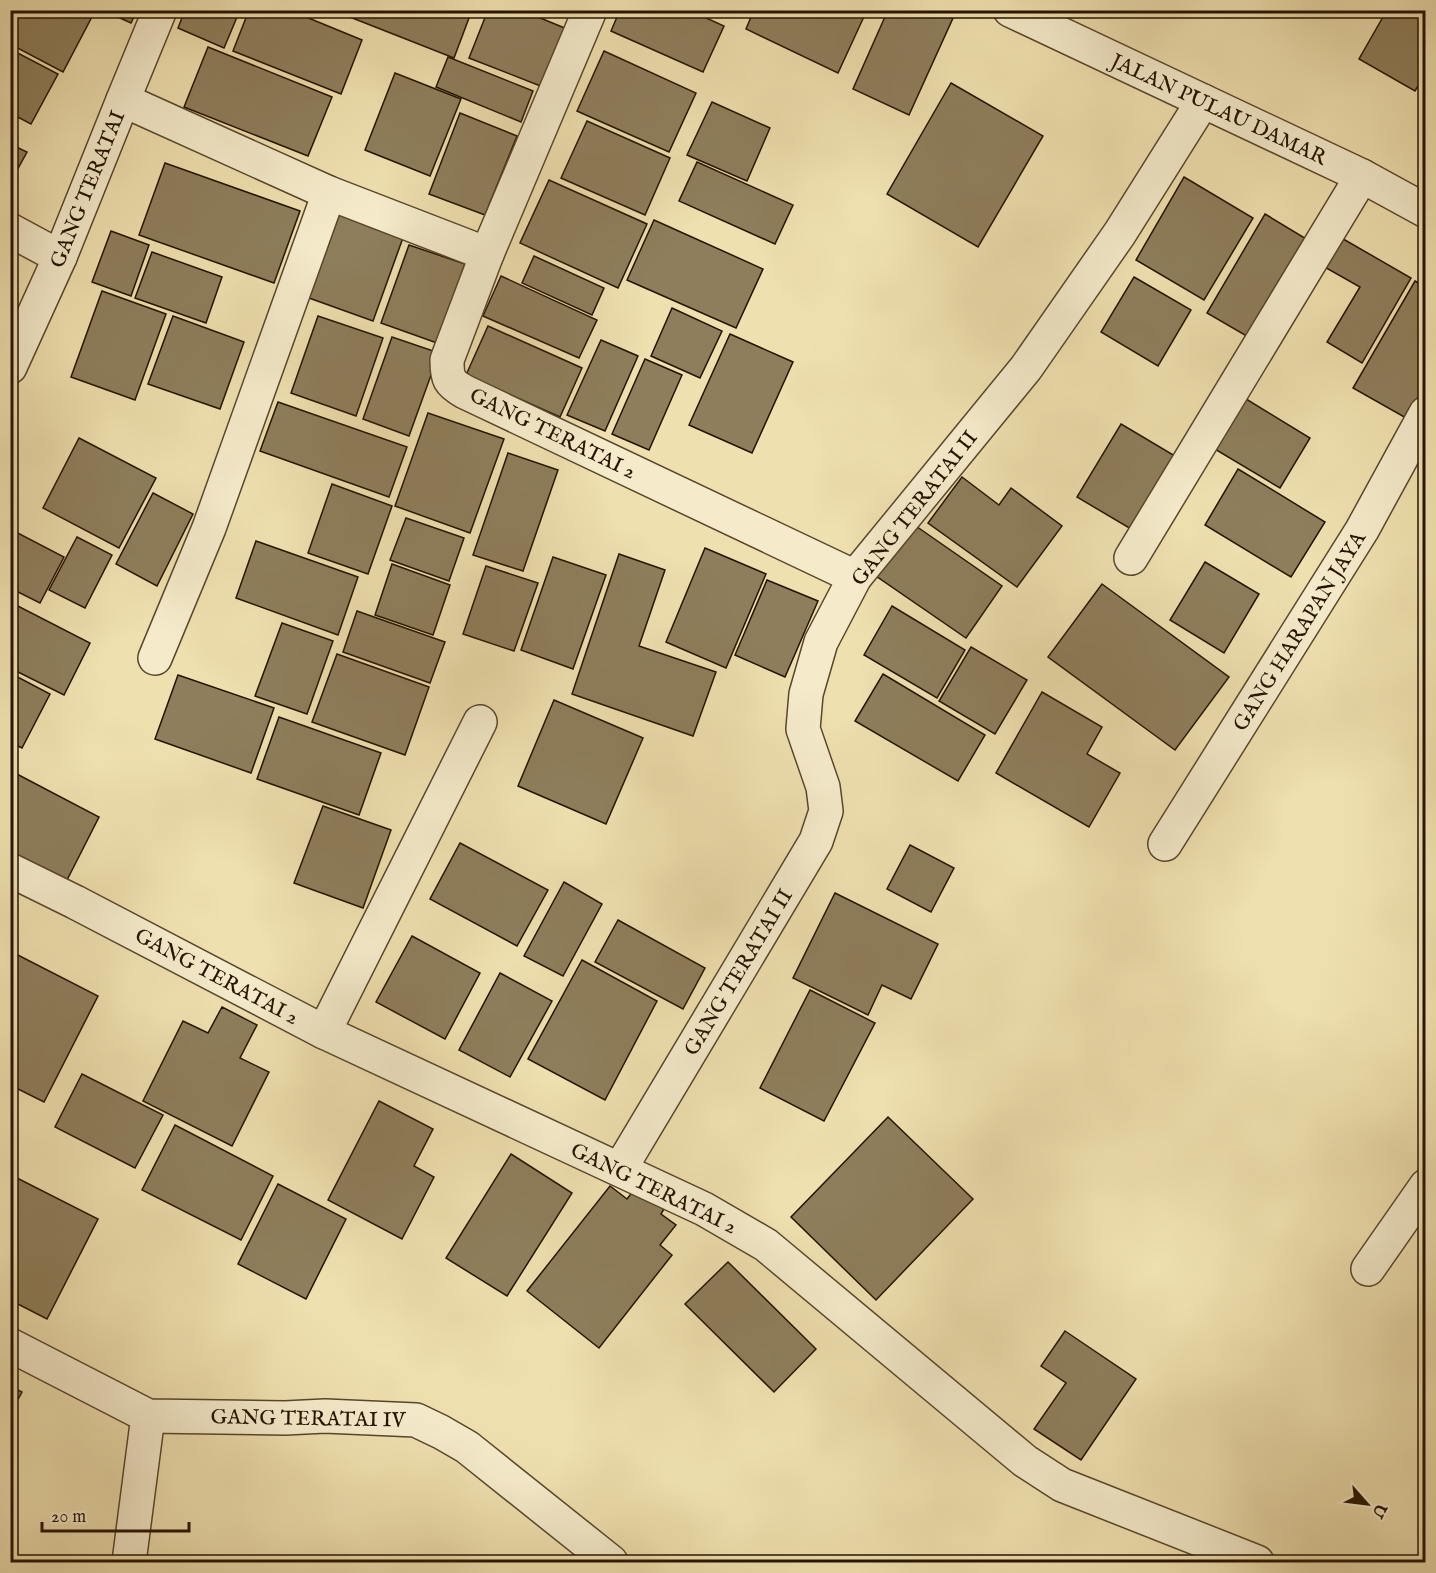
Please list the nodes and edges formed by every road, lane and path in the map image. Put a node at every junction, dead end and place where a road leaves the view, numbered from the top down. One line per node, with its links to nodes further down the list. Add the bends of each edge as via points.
1 (160, 10): 4 (street, GANG TERATAI)
2 (590, 10): 10 (street, GANG TERATAI 2)
3 (1010, 10): 5 (street, JALAN PULAU DAMAR)
4 (123, 100): 7 (street); 11 (street, GANG TERATAI)
5 (1203, 101): 6 (street, JALAN PULAU DAMAR); 15 (street, GANG TERATAI II, via 1120,233 1026,368)
6 (1362, 176): 8 (street, JALAN PULAU DAMAR); 14 (street)
7 (329, 193): 10 (street); 16 (street, via 209,528)
8 (1425, 212)
9 (10, 230): 11 (street)
10 (487, 254): 15 (street, GANG TERATAI 2, via 447,360 447,374 453,384)
11 (60, 257): 12 (street, GANG TERATAI)
12 (10, 367)
13 (1425, 414): 18 (street, GANG HARAPAN JAYA, via 1362,530)
14 (1131, 558)
15 (855, 577): 21 (street, GANG TERATAI II, via 821,642 806,694 803,729 823,787 826,811 816,841)
16 (155, 658)
17 (480, 722): 20 (street)
18 (1165, 844)
19 (10, 870): 20 (street, GANG TERATAI 2)
20 (324, 1032): 21 (street, GANG TERATAI 2)
21 (620, 1169): 28 (street, GANG TERATAI 2, via 704,1209 766,1245 1025,1461 1062,1485)
22 (1425, 1186): 23 (street)
23 (1368, 1269)
24 (10, 1345): 25 (street, GANG TERATAI IV)
25 (148, 1416): 26 (street); 27 (street, GANG TERATAI IV, via 416,1420 467,1447)
26 (129, 1563)
27 (611, 1563)
28 (1257, 1563)

